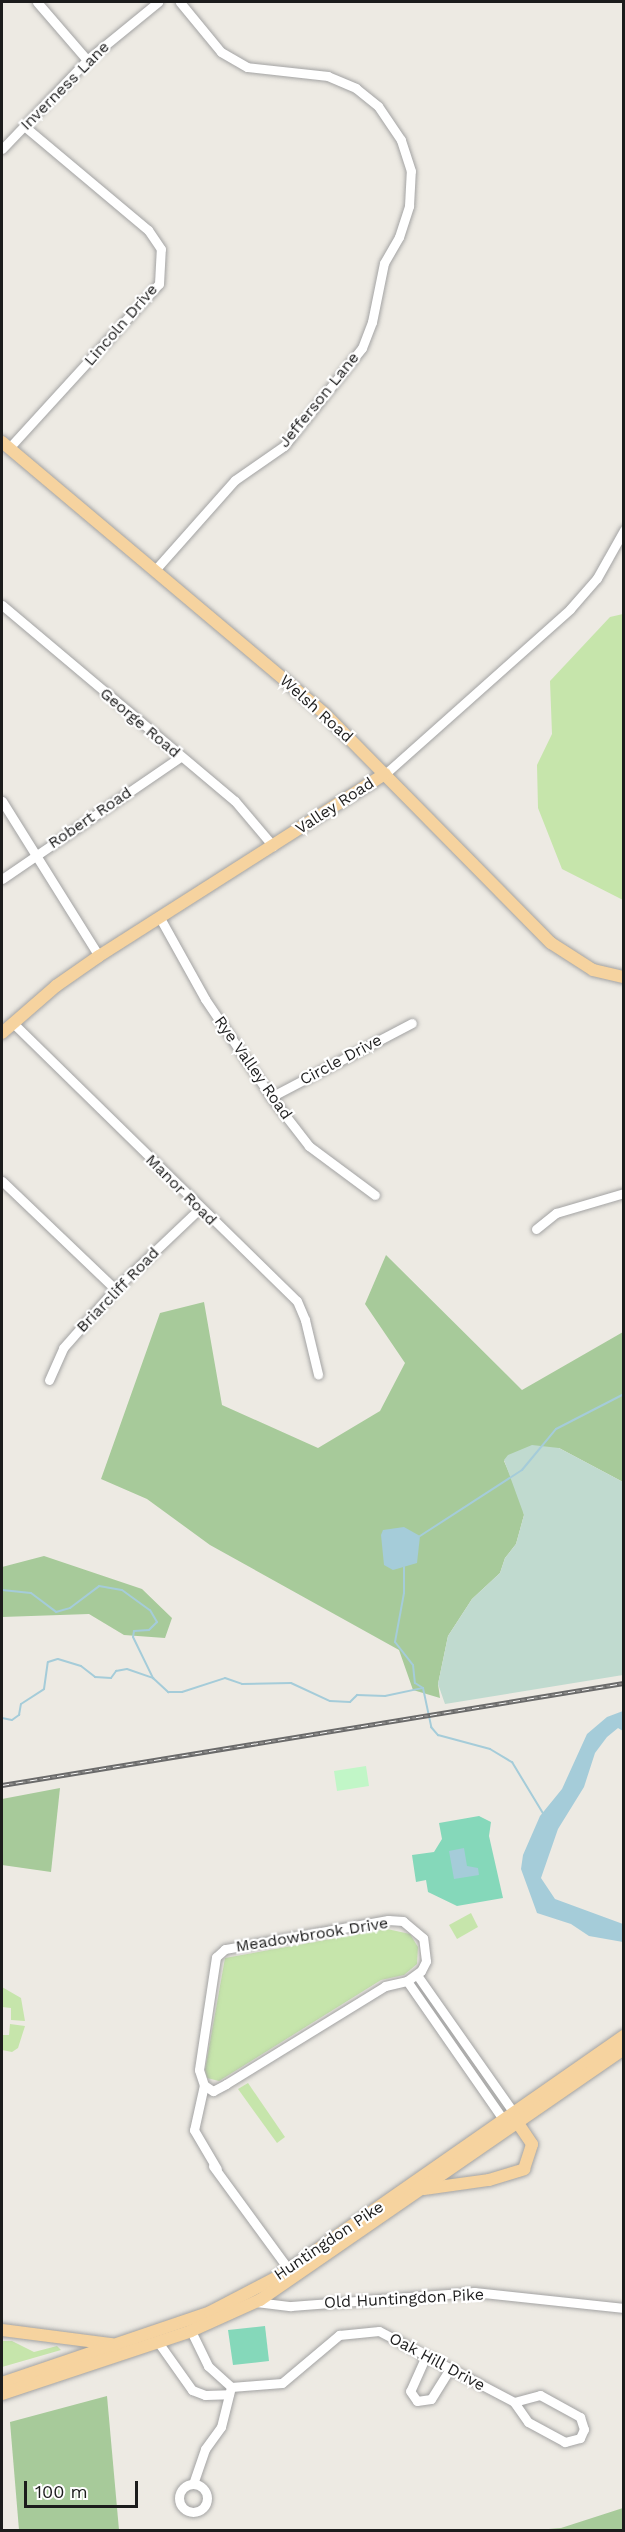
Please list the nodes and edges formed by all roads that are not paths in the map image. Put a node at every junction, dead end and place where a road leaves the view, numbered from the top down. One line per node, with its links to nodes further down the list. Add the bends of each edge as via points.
1 (37, 2): 4 (street)
2 (158, 2): 4 (street, Inverness Lane)
3 (180, 2): 9 (street, Jefferson Lane, via 221,52 247,67 328,76 356,88 378,106 401,140 411,171 410,206 384,263 372,322 362,348 284,446 235,480)
4 (87, 60): 5 (street, Inverness Lane)
5 (24, 126): 6 (street, Inverness Lane); 7 (street, Lincoln Drive, via 148,230 161,249 159,284)
6 (2, 149)
7 (5, 445): 9 (main road, Welsh Road)
8 (624, 530): 12 (street, Valley Road, via 597,578 570,609)
9 (155, 570): 12 (main road, Welsh Road, via 324,713)
10 (2, 605): 11 (street, George Road)
11 (180, 757): 14 (street, George Road, via 235,801); 15 (street, Robert Road)
12 (385, 774): 14 (main road, Valley Road); 19 (main road, Welsh Road, via 551,943 593,970)
13 (2, 801): 15 (street)
14 (273, 846): 17 (main road, Valley Road)
15 (37, 853): 16 (street, Robert Road); 18 (street)
16 (2, 879)
17 (159, 918): 18 (main road, Valley Road); 23 (street, Rye Valley Road, via 205,999)
18 (99, 956): 20 (main road, Valley Road)
19 (624, 977)
20 (13, 1023): 22 (main road, Valley Road); 27 (street, Manor Road)
21 (412, 1023): 23 (street, Circle Drive)
22 (2, 1033)
23 (270, 1097): 26 (street, Rye Valley Road, via 309,1146)
24 (2, 1181): 29 (street)
25 (624, 1193): 28 (street, via 556,1213)
26 (375, 1195)
27 (199, 1209): 29 (street, Briarcliff Road); 30 (street, Manor Road, via 297,1301)
28 (536, 1229)
29 (115, 1289): 31 (street, Briarcliff Road, via 63,1347)
30 (318, 1374)
31 (49, 1380)
32 (417, 1975): 33 (street); 36 (street, Meadowbrook Drive, via 427,1950 417,1930 404,1922 388,1920 225,1949 216,1957 213,1967 199,2070); 37 (street)
33 (407, 1981): 36 (street, via 385,1986 213,2091); 38 (street)
34 (624, 2036): 37 (main road, Huntingdon Pike)
35 (624, 2049): 37 (main road, Huntingdon Pike)
36 (204, 2085): 40 (street, Meadowbrook Drive, via 194,2130)
37 (517, 2117): 38 (main road, Huntingdon Pike); 39 (main road, Huntingdon Pike); 39 (main road, via 532,2144 531,2157 524,2169 489,2180)
38 (503, 2119): 40 (main road, Huntingdon Pike)
39 (423, 2190): 41 (main road, Huntingdon Pike)
40 (289, 2270): 46 (main road, Huntingdon Pike, via 210,2312)
41 (256, 2302): 42 (street, Old Huntingdon Pike, via 291,2306 474,2292); 44 (main road, Huntingdon Pike)
42 (624, 2308)
43 (2, 2330): 46 (main road)
44 (191, 2331): 45 (main road, Huntingdon Pike); 50 (street, via 208,2366)
45 (158, 2342): 50 (street, Oak Hill Drive, via 192,2390 205,2395); 51 (main road, Huntingdon Pike)
46 (117, 2345): 49 (main road, Huntingdon Pike)
47 (425, 2358): 48 (street, Oak Hill Drive); 48 (street, via 410,2391 417,2401 431,2399); 50 (street, Oak Hill Drive, via 379,2331 361,2330 329,2341 282,2383)
48 (449, 2370): 52 (street, Oak Hill Drive)
49 (2, 2383)
50 (230, 2390): 53 (street, via 221,2427 205,2449)
51 (2, 2394)
52 (514, 2402): 52 (street, Oak Hill Drive, via 532,2425 562,2441 574,2441 582,2434 580,2417 544,2397)
53 (194, 2484)

